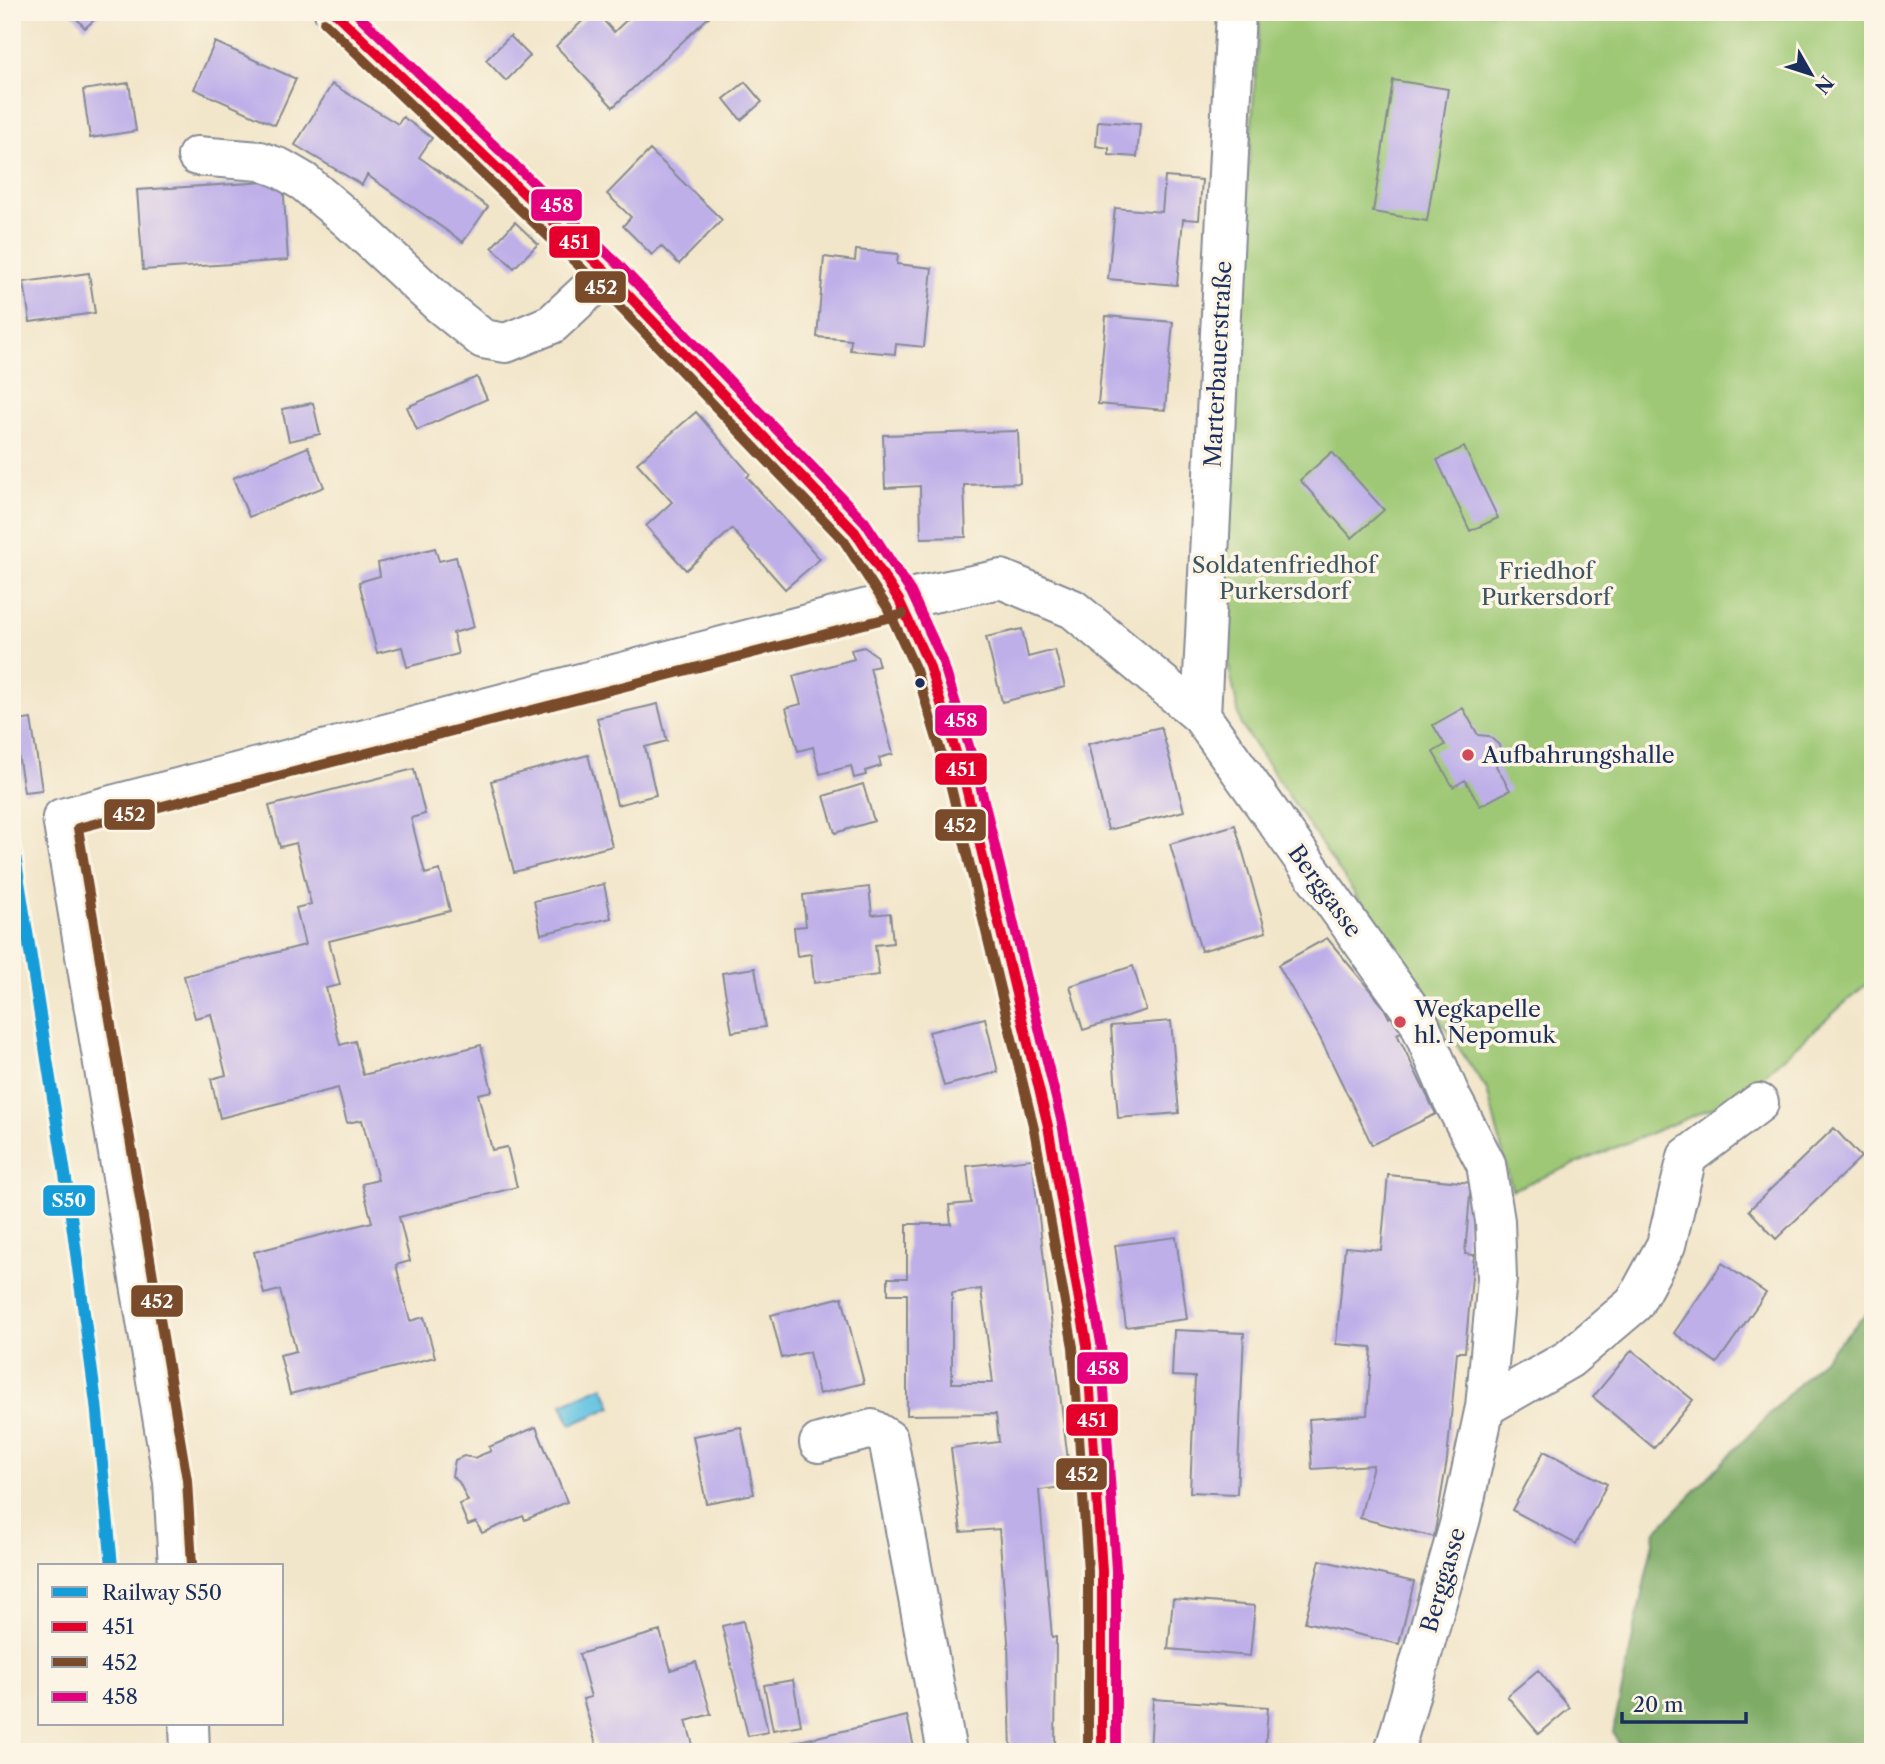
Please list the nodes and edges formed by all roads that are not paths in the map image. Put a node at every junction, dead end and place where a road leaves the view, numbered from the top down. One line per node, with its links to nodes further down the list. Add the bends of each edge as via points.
1 (334, 12): 4 (street)
2 (1236, 12): 6 (street, Marterbauerstraße)
3 (197, 156): 4 (street, via 260,160 304,182 484,339 506,343 552,324)
4 (607, 273): 5 (street, via 855,532)
5 (899, 600): 6 (street, Berggasse, via 1001,579 1073,609); 10 (street, Berggasse, via 62,818 173,1482); 14 (street, via 929,665 963,775 1048,1126 1087,1345 1101,1571)
6 (1200, 716): 8 (street, Berggasse, via 1418,1020 1486,1164 1497,1279)
7 (1759, 1103): 8 (street, via 1687,1157 1666,1245 1634,1304 1569,1359)
8 (1485, 1407): 15 (street, Berggasse, via 1461,1518)
9 (819, 1443): 13 (street, via 872,1429 888,1438)
10 (178, 1564)
11 (189, 1726): 12 (street)
12 (190, 1752)
13 (947, 1752)
14 (1102, 1752)
15 (1394, 1752)

